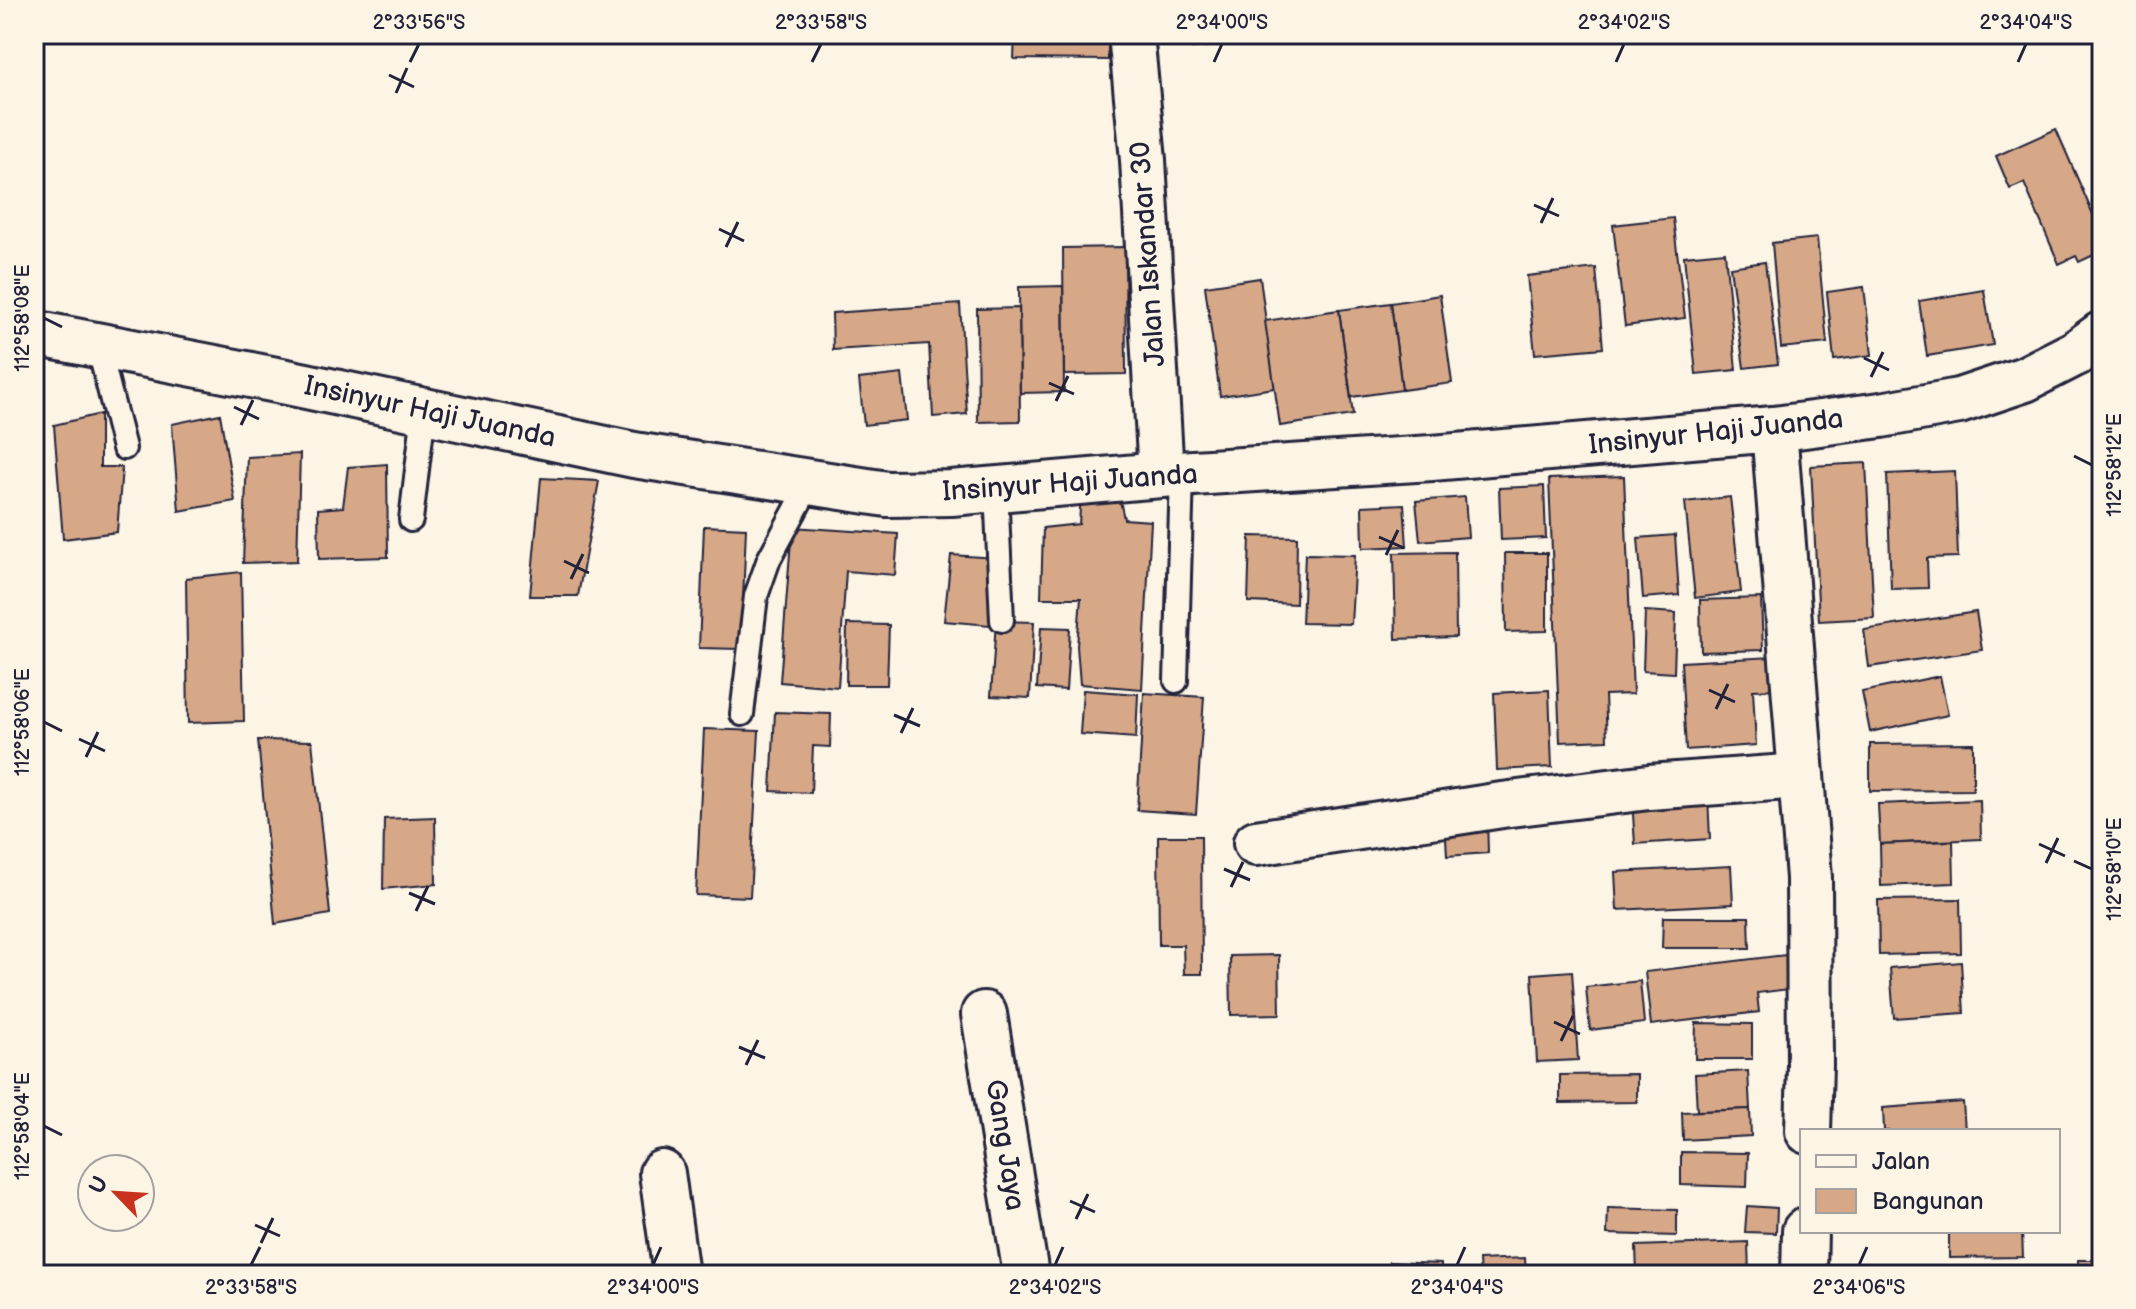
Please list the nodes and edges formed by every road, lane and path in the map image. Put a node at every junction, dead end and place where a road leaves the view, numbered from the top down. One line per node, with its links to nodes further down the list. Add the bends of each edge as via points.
1 (1131, 34): 8 (street, Jalan Iskandar 30)
2 (34, 333): 4 (street, Insinyur Haji Juanda)
3 (2102, 334): 6 (street, Insinyur Haji Juanda, via 2025,379 1959,401)
4 (98, 345): 5 (street, Insinyur Haji Juanda); 7 (lane)
5 (424, 411): 9 (street, Insinyur Haji Juanda, via 634,455); 11 (lane)
6 (1774, 429): 8 (street, Insinyur Haji Juanda); 15 (street)
7 (124, 448)
8 (1172, 475): 10 (street, Insinyur Haji Juanda); 13 (lane)
9 (810, 483): 10 (street, Insinyur Haji Juanda, via 887,494); 14 (lane, via 769,559 756,596)
10 (996, 489): 12 (lane)
11 (411, 520)
12 (1002, 620)
13 (1176, 681)
14 (742, 714)
15 (1801, 776): 16 (street, via 1546,799); 18 (street, via 1809,878)
16 (1256, 843)
17 (984, 1014): 22 (street, Gang Jaya)
18 (1808, 1129)
19 (662, 1173): 21 (street)
20 (1805, 1233): 23 (street)
21 (676, 1275)
22 (1026, 1275)
23 (1804, 1275)

